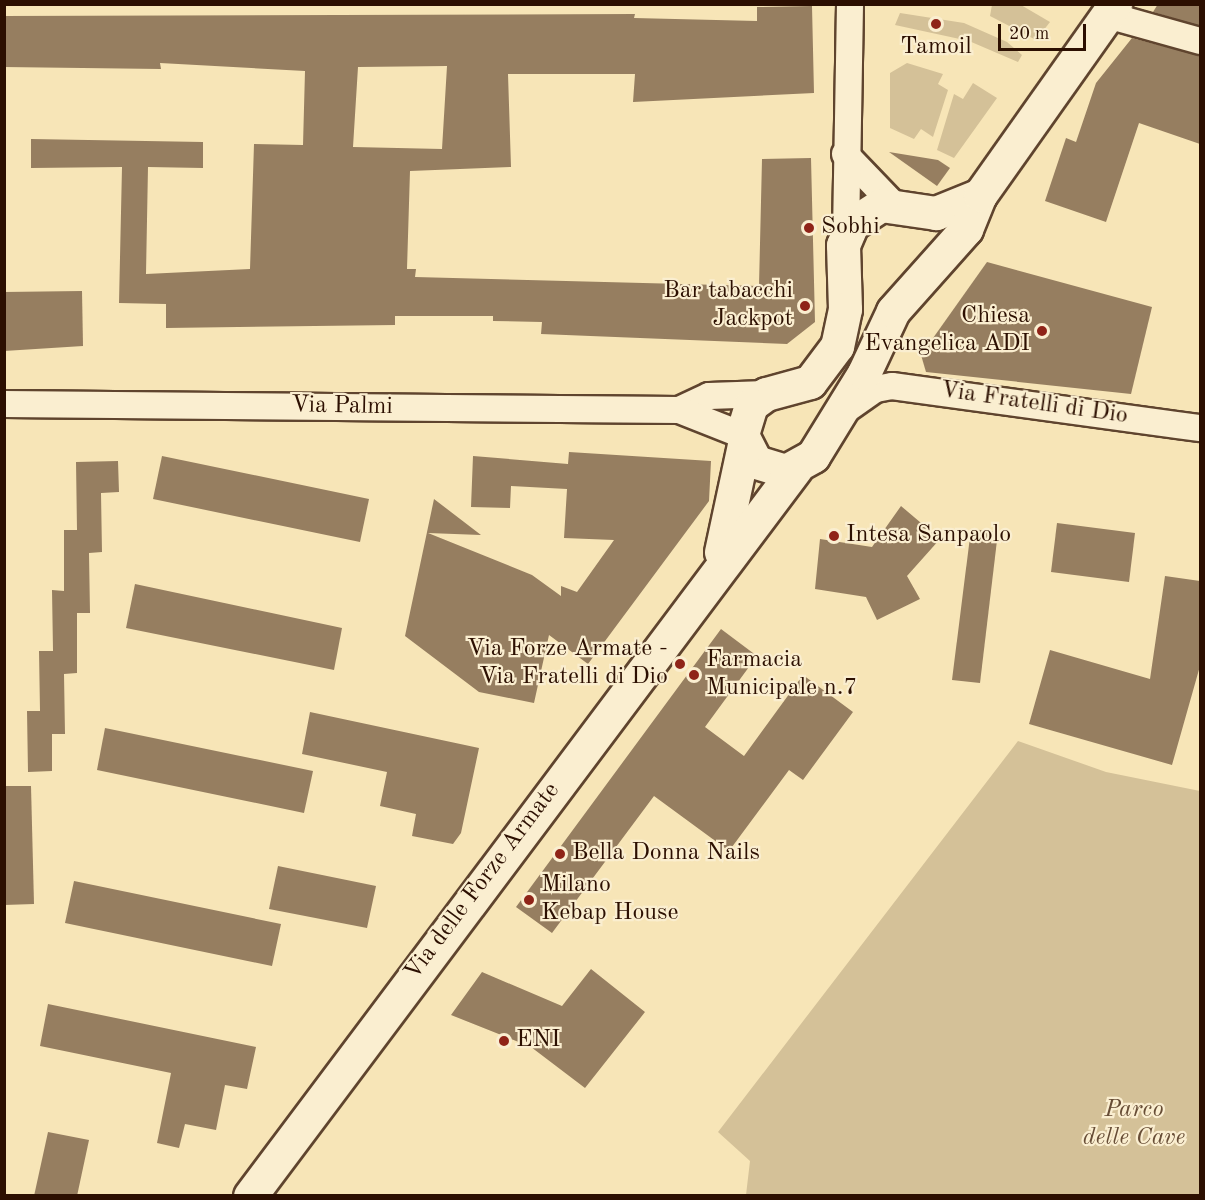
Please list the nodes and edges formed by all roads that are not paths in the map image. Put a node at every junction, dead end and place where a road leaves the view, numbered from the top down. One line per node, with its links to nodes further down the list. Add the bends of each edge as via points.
1 (850, 4): 4 (street, Via delle Forze Armate)
2 (1111, 10): 3 (street); 5 (street, Via delle Forze Armate)
3 (1200, 41)
4 (845, 154): 6 (street); 7 (street, Via delle Forze Armate)
5 (980, 195): 6 (street, via 936,213); 8 (street, Via delle Forze Armate, via 976,215)
6 (898, 205): 7 (street, via 870,208); 8 (street, via 924,219 935,239)
7 (845, 246): 8 (street, Via delle Forze Armate, via 852,278 870,292 892,297); 11 (street, Via delle Forze Armate, via 845,309 837,346 810,382)
8 (922, 282): 9 (street, Via delle Forze Armate, via 893,311)
9 (880, 338): 10 (street, via 883,373); 14 (street, Via delle Forze Armate)
10 (892, 386): 14 (street, Via Fratelli di Dio, via 876,389); 15 (street, Via Fratelli di Dio)
11 (775, 392): 13 (street, Via Palmi, via 709,396); 16 (street, Via delle Forze Armate, via 745,414); 17 (street, via 803,396 816,410 822,428)
12 (4, 404): 13 (street, Via Palmi)
13 (679, 410): 16 (street, Via Palmi)
14 (836, 416): 17 (street, Via delle Forze Armate)
15 (1189, 426)
16 (743, 440): 17 (street, via 765,468); 18 (street, Via delle Forze Armate)
17 (807, 458): 18 (street, Via delle Forze Armate)
18 (717, 568): 19 (street, Via delle Forze Armate)
19 (250, 1196)

